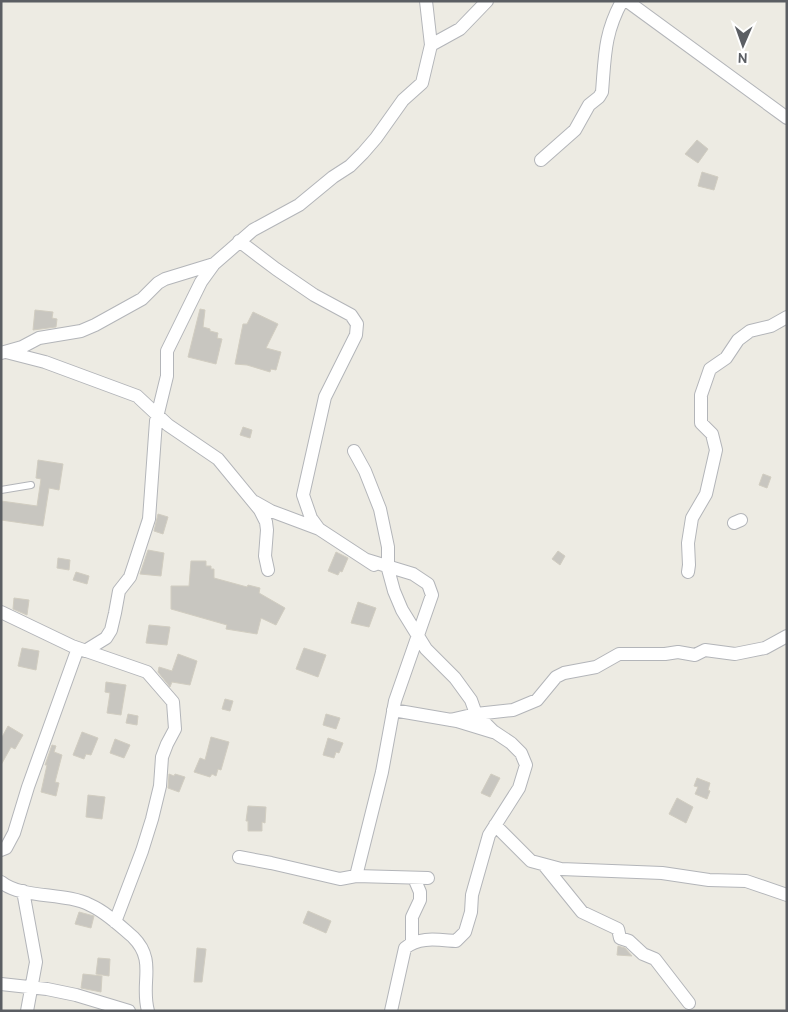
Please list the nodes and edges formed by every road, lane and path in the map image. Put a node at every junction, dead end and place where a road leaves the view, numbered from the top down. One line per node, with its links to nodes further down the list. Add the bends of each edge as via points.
1 (426, 1): 5 (street)
2 (487, 1): 5 (street, via 460,29)
3 (622, 1): 7 (street, via 604,49 602,92 589,105 575,130)
4 (627, 1): 6 (street)
5 (430, 45): 8 (street, via 422,83 403,100 363,153 299,204)
6 (787, 118)
7 (541, 160)
8 (239, 241): 9 (street); 17 (street, via 276,270 351,315 357,324 356,335 325,397 303,494 311,518)
9 (214, 264): 11 (street, via 165,279 142,299 95,326 40,338); 12 (street, via 197,289 167,351 167,376)
10 (787, 317): 19 (street, via 771,326 750,331 738,340 726,358 710,369 701,395 701,423 712,434 716,450 706,494 692,518)
11 (4, 352): 12 (street, via 45,362 137,396)
12 (157, 416): 16 (street, via 218,459); 24 (street, via 149,520 130,577 119,591 106,638)
13 (354, 451): 20 (street, via 380,509 388,547)
14 (31, 485): 15 (lane)
15 (1, 490)
16 (252, 500): 17 (street, via 271,511); 18 (street, via 268,530 265,556)
17 (319, 529): 20 (street)
18 (268, 570)
19 (688, 572)
20 (389, 574): 22 (street, via 402,610); 22 (street, via 413,574 428,584 432,595)
21 (1, 612): 24 (street)
22 (417, 635): 25 (street); 26 (street, via 426,649 455,678)
23 (787, 636): 26 (street, via 765,648 735,654 705,650 695,655 678,652 619,654 589,670 556,677 537,700 513,710)
24 (81, 650): 30 (street, via 28,787 14,833 6,848); 39 (street, via 147,672 173,702 176,729 162,758 160,786 152,819)
25 (394, 710): 27 (street); 33 (street)
26 (476, 714): 27 (street); 28 (street)
27 (450, 720): 28 (street)
28 (497, 734): 29 (street, via 521,753 526,765 519,788)
29 (496, 824): 32 (street, via 531,861); 40 (street, via 484,851 465,932 456,941 431,939)
30 (1, 850)
31 (239, 857): 33 (street, via 340,879)
32 (544, 864): 38 (street, via 561,869 662,873 709,880 746,881); 43 (street, via 582,912 618,929 620,938 654,959)
33 (356, 876): 34 (street)
34 (414, 878): 35 (street); 40 (street, via 420,900 412,917)
35 (428, 878)
36 (1, 882): 37 (street)
37 (23, 891): 39 (street, via 90,905); 42 (street, via 36,962)
38 (787, 895)
39 (114, 922): 46 (street, via 139,943 146,954)
40 (412, 942): 47 (street, via 405,948)
41 (1, 984): 42 (street)
42 (31, 987): 44 (street); 45 (street, via 76,995)
43 (689, 1003)
44 (27, 1011)
45 (129, 1011)
46 (148, 1011)
47 (391, 1011)

